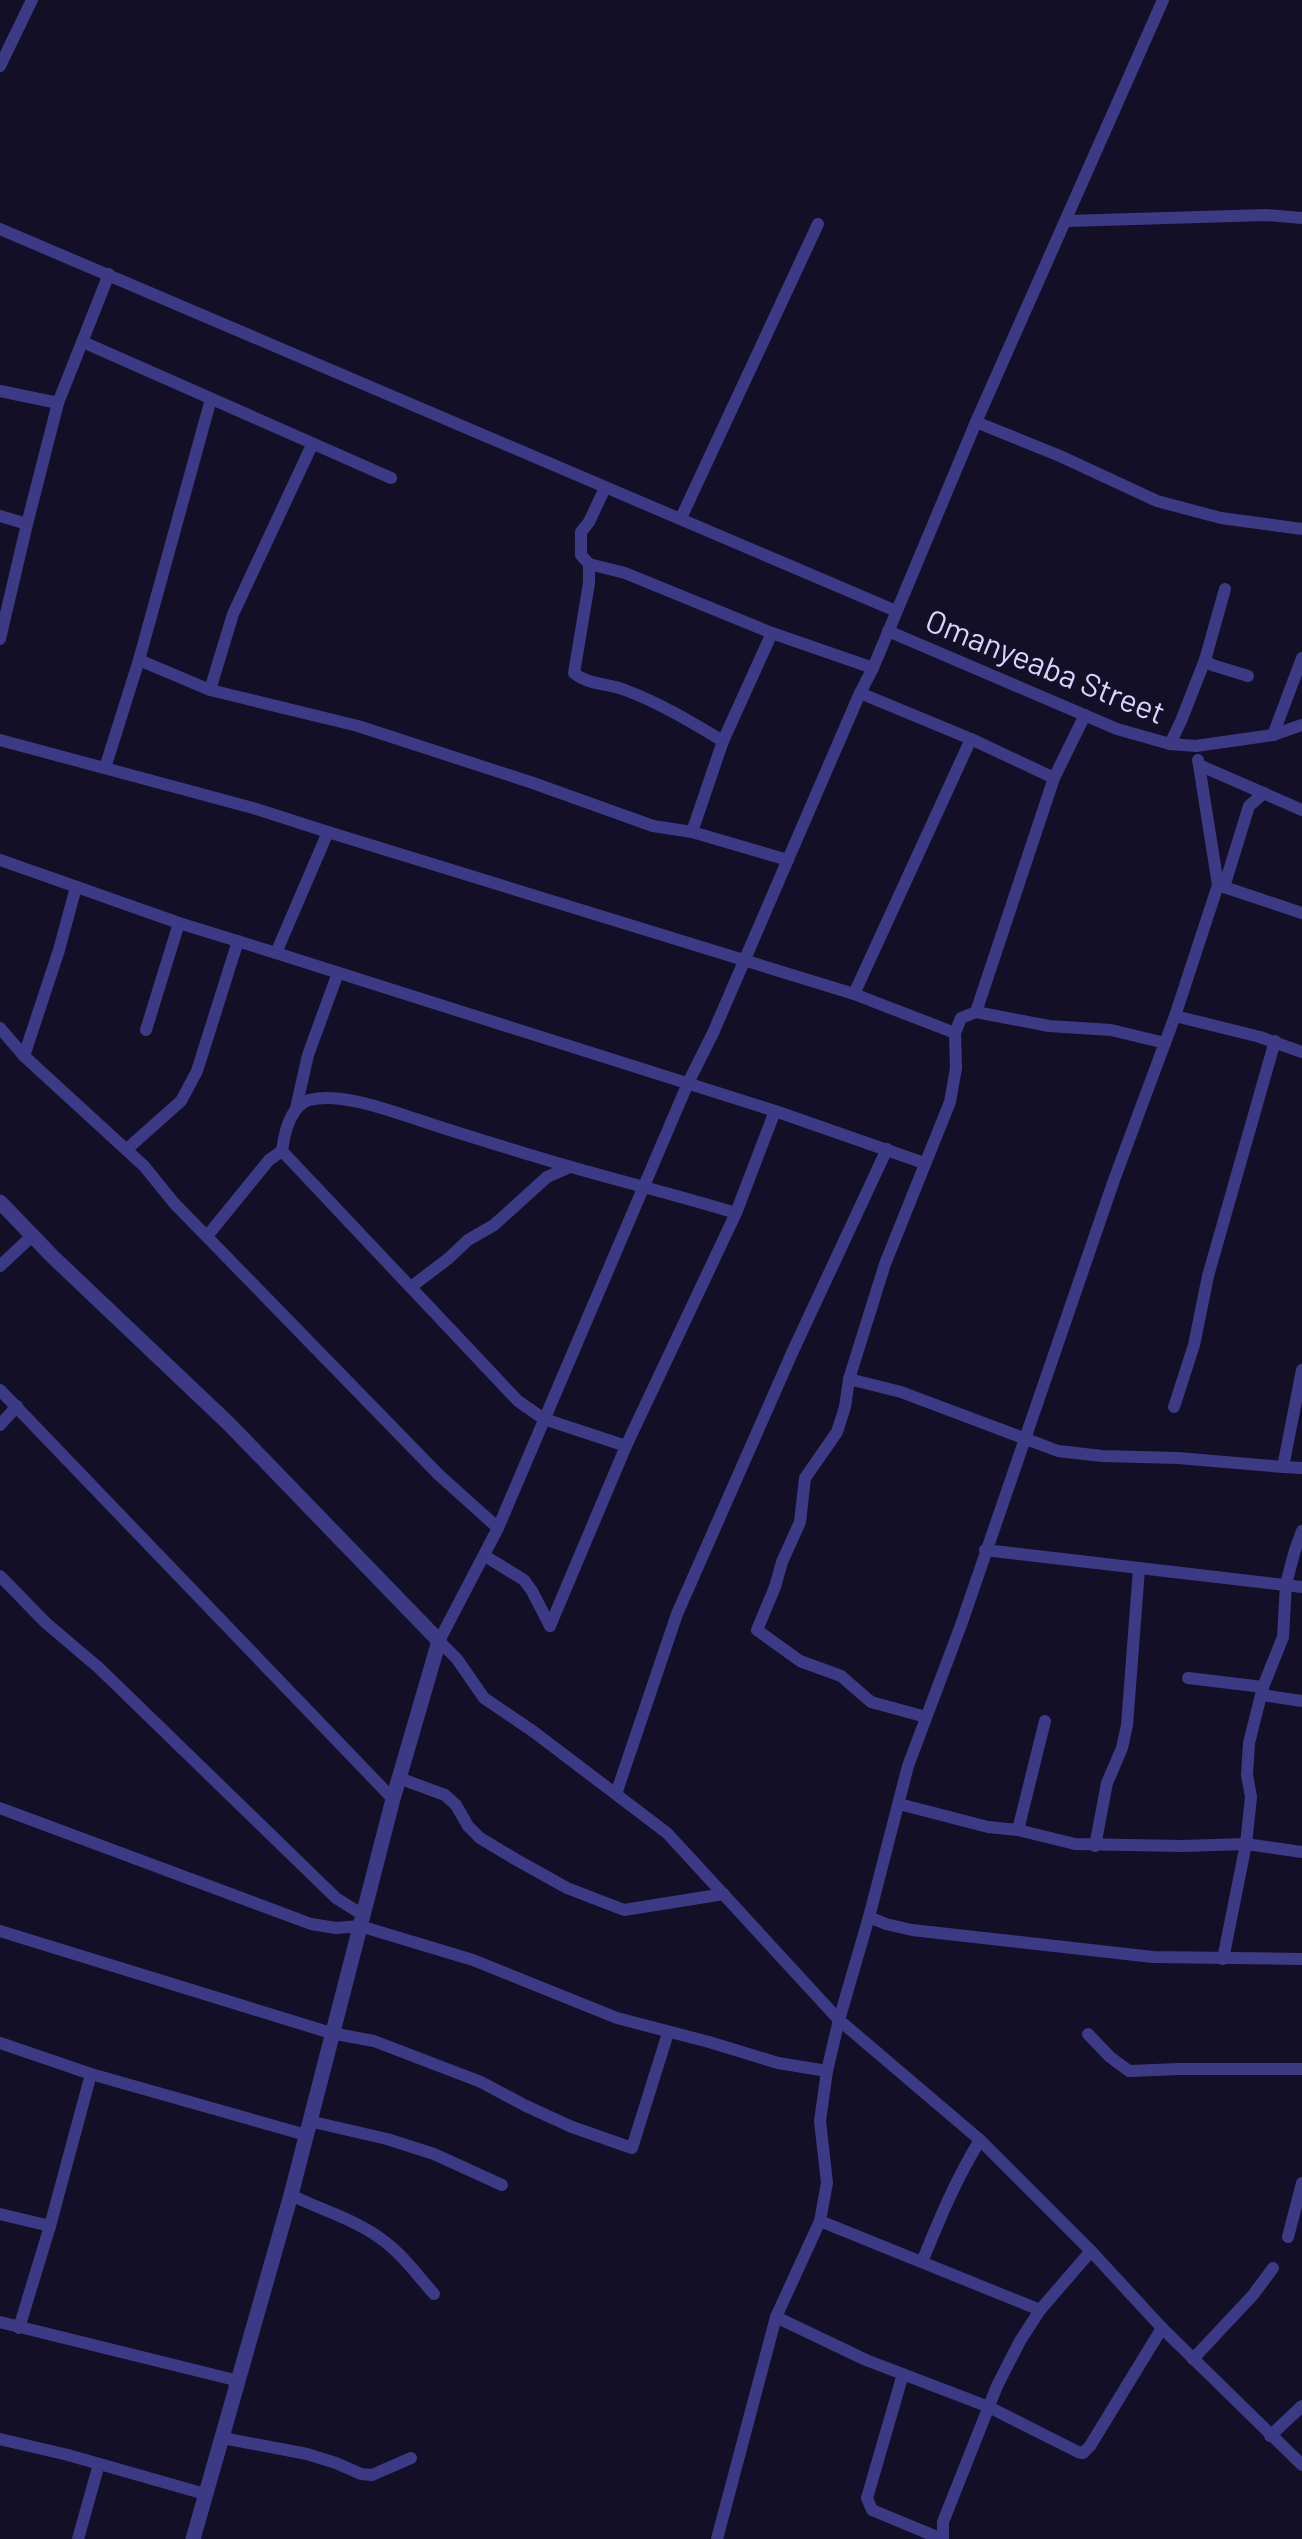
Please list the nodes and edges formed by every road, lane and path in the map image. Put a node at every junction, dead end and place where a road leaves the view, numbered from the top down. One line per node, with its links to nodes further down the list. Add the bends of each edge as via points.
1 (32, 0): 3 (street)
2 (1162, 0): 5 (street)
3 (0, 66)
4 (1302, 218): 5 (street)
5 (1067, 222): 13 (street)
6 (818, 224): 18 (street)
7 (0, 229): 8 (street)
8 (109, 274): 9 (street); 16 (street)
9 (83, 342): 11 (street); 12 (street)
10 (0, 391): 12 (street)
11 (210, 399): 14 (street); 28 (street)
12 (58, 403): 19 (street)
13 (976, 422): 20 (street, via 1157,501); 23 (street)
14 (312, 445): 15 (street); 32 (street, via 233,614)
15 (391, 478)
16 (605, 488): 18 (street); 21 (street, via 581,532)
17 (0, 516): 19 (street)
18 (681, 518): 23 (street)
19 (28, 524): 26 (street)
20 (1302, 530)
21 (588, 564): 25 (street); 39 (street, via 574,673 670,709)
22 (1225, 589): 29 (street)
23 (896, 611): 24 (street)
24 (888, 631): 30 (street); 34 (street, Omanyeaba Street)
25 (772, 633): 30 (street); 39 (street)
26 (0, 639)
27 (1302, 658): 36 (street)
28 (138, 660): 32 (street); 43 (street)
29 (1204, 660): 31 (street); 40 (street)
30 (873, 668): 33 (street)
31 (1248, 676)
32 (210, 690): 48 (street, via 358,726 653,826)
33 (860, 693): 37 (street); 50 (street)
34 (1085, 715): 40 (street, Omanyeaba Street); 44 (street)
35 (1302, 725): 36 (street, Omanyeaba Street)
36 (1273, 735): 41 (street, Omanyeaba Street)
37 (971, 739): 44 (street); 59 (street)
38 (0, 740): 43 (street)
39 (723, 741): 48 (street)
40 (1170, 744): 41 (street, Omanyeaba Street)
41 (1196, 746): 42 (street)
42 (1199, 766): 45 (street); 51 (street)
43 (105, 768): 47 (street)
44 (1054, 778): 60 (street)
45 (1264, 793): 46 (street); 51 (street, via 1249,806)
46 (1302, 810)
47 (328, 832): 56 (street); 57 (street)
48 (692, 832): 50 (street)
49 (0, 860): 52 (street)
50 (788, 860): 57 (street)
51 (1221, 886): 53 (street); 61 (street)
52 (76, 887): 54 (street); 68 (street)
53 (1302, 913)
54 (180, 923): 55 (street); 63 (street)
55 (238, 941): 56 (street); 72 (street, via 197,1071 181,1101)
56 (276, 952): 58 (street)
57 (745, 961): 59 (street); 69 (street)
58 (338, 973): 69 (street); 70 (street)
59 (854, 994): 64 (street)
60 (976, 1012): 64 (street, via 961,1018); 66 (street)
61 (1175, 1016): 65 (street); 66 (street)
62 (0, 1028): 68 (street)
63 (146, 1030)
64 (955, 1034): 75 (street, via 954,1086)
65 (1275, 1042): 67 (street); 88 (street)
66 (1164, 1043): 91 (street)
67 (1302, 1052)
68 (24, 1056): 72 (street)
69 (688, 1083): 71 (street); 77 (street)
70 (296, 1108): 74 (street); 76 (street, via 320,1099 373,1106)
71 (774, 1111): 73 (street); 79 (street)
72 (127, 1149): 80 (street)
73 (887, 1149): 75 (street); 110 (street, via 676,1614)
74 (282, 1152): 80 (street); 83 (street)
75 (924, 1163): 85 (street)
76 (570, 1167): 77 (street); 83 (street, via 547,1178)
77 (644, 1186): 79 (street); 89 (street)
78 (0, 1202): 81 (street)
79 (736, 1213): 92 (street)
80 (208, 1235): 95 (street)
81 (32, 1236): 82 (street); 103 (street, via 229,1424)
82 (0, 1266)
83 (411, 1287): 89 (street)
84 (1302, 1370): 93 (street)
85 (848, 1379): 91 (street); 107 (street, via 836,1432 806,1478 800,1522 757,1630 795,1658 841,1676 871,1702)
86 (0, 1390): 87 (street)
87 (17, 1406): 90 (street); 111 (street)
88 (1174, 1407)
89 (544, 1420): 92 (street); 95 (street)
90 (0, 1425)
91 (1026, 1440): 93 (street, via 1085,1455); 97 (street)
92 (626, 1446): 98 (street, via 550,1626 524,1580)
93 (1284, 1467): 94 (street)
94 (1302, 1468)
95 (498, 1528): 98 (street)
96 (1302, 1531): 101 (street)
97 (985, 1550): 99 (street); 107 (street)
98 (485, 1556): 103 (street)
99 (1139, 1569): 101 (street); 116 (street, via 1127,1725)
100 (0, 1576): 120 (street)
101 (1286, 1584): 102 (street); 105 (street, via 1283,1638)
102 (1302, 1588)
103 (439, 1641): 109 (street); 110 (street, via 484,1698)
104 (1188, 1678): 105 (street)
105 (1262, 1691): 106 (street); 115 (street, via 1246,1761)
106 (1302, 1700)
107 (926, 1717): 112 (street)
108 (1045, 1721): 114 (street)
109 (399, 1778): 111 (street); 118 (street, via 445,1794 480,1838 606,1904 627,1910)
110 (616, 1794): 118 (street, via 667,1833)
111 (393, 1799): 120 (street)
112 (899, 1804): 114 (street); 119 (street)
113 (0, 1808): 120 (street, via 311,1924 336,1928)
114 (1018, 1830): 116 (street)
115 (1246, 1844): 116 (street); 117 (street); 122 (street)
116 (1095, 1846)
117 (1302, 1852)
118 (724, 1894): 124 (street)
119 (869, 1917): 122 (street, via 912,1930 1002,1941); 124 (street)
120 (362, 1920): 125 (street); 126 (street)
121 (0, 1930): 125 (street)
122 (1223, 1959): 123 (street)
123 (1302, 1959)
124 (838, 2020): 130 (street); 133 (street)
125 (331, 2033): 126 (street, via 374,2040 632,2148); 132 (street)
126 (668, 2033): 130 (street)
127 (1088, 2034): 129 (street, via 1129,2072)
128 (0, 2043): 131 (street)
129 (1302, 2069)
130 (826, 2071): 138 (street, via 820,2121 827,2183)
131 (91, 2074): 132 (street); 139 (street)
132 (308, 2128): 135 (street, via 386,2139); 136 (street)
133 (980, 2140): 141 (street); 142 (street)
134 (1302, 2183): 140 (street)
135 (502, 2186)
136 (290, 2195): 144 (street, via 381,2238); 152 (street)
137 (0, 2214): 139 (street)
138 (820, 2221): 142 (street); 146 (street)
139 (50, 2226): 148 (street)
140 (1288, 2237)
141 (1091, 2251): 145 (street); 149 (street)
142 (922, 2262): 145 (street)
143 (1273, 2268): 150 (street)
144 (434, 2294)
145 (1040, 2310): 154 (street)
146 (776, 2317): 151 (street); 164 (street)
147 (0, 2322): 148 (street)
148 (20, 2328): 152 (street)
149 (1162, 2328): 150 (street); 154 (street, via 1083,2452)
150 (1193, 2359): 155 (street)
151 (903, 2374): 154 (street); 165 (street, via 868,2498 872,2510)
152 (240, 2381): 156 (street)
153 (1302, 2406): 155 (street)
154 (989, 2407): 165 (street, via 943,2522)
155 (1270, 2436): 160 (street)
156 (222, 2438): 158 (street, via 307,2454 360,2474); 161 (street)
157 (0, 2439): 159 (street)
158 (410, 2458)
159 (99, 2464): 161 (street); 163 (street)
160 (1302, 2466)
161 (206, 2494): 162 (street)
162 (198, 2538)
163 (78, 2539)
164 (717, 2539)
165 (943, 2539)

